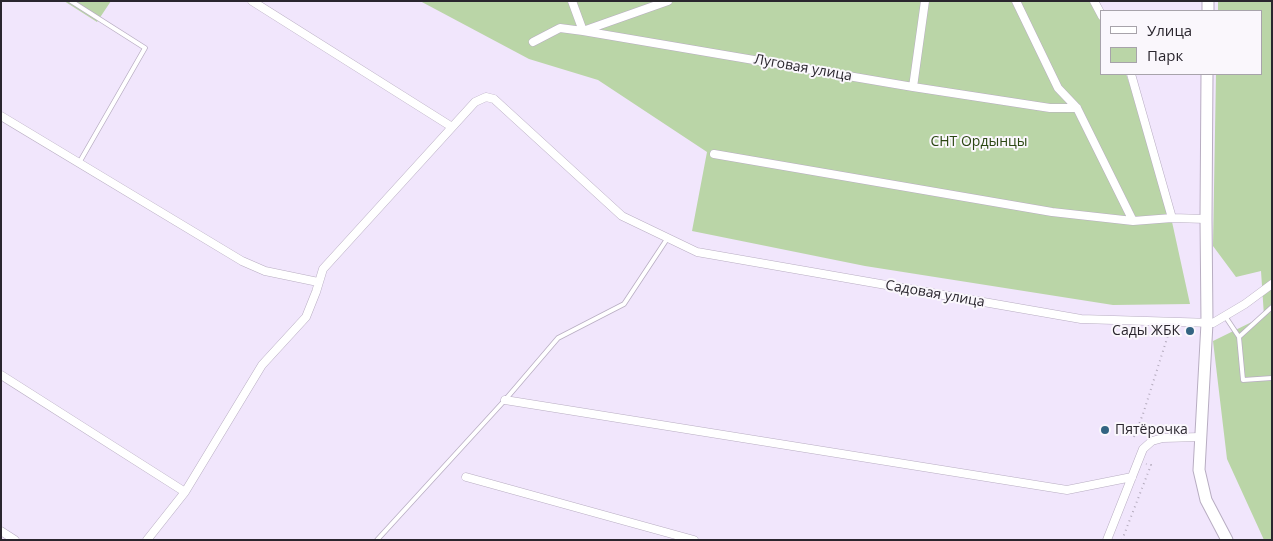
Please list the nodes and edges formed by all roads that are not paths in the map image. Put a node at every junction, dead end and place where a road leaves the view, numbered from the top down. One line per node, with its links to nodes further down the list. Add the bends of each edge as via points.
1 (71, 1): 18 (lane, via 145,48)
2 (252, 1): 16 (street)
3 (572, 1): 9 (street)
4 (668, 1): 9 (street)
5 (925, 1): 13 (street)
6 (1016, 1): 14 (street, via 1058,88)
7 (1094, 1): 8 (street)
8 (1100, 12)
9 (583, 31): 10 (street, Луговая улица, via 560,28); 13 (street, Луговая улица)
10 (533, 42)
11 (1131, 75): 19 (street)
12 (1207, 75): 20 (street)
13 (912, 87): 14 (street, Луговая улица, via 1050,108)
14 (1077, 108): 21 (street)
15 (1, 116): 18 (street)
16 (452, 127): 22 (street, Садовая улица, via 475,102 486,97 494,99 622,216); 23 (street, via 323,269)
17 (714, 154): 21 (street, via 1052,212)
18 (79, 163): 23 (street, via 242,261 265,271)
19 (1172, 218): 20 (street); 21 (street)
20 (1206, 219): 27 (street)
21 (1133, 221)
22 (667, 238): 27 (street, Садовая улица, via 697,252 1080,319); 31 (lane, via 624,304 558,338)
23 (318, 282): 35 (street, via 306,317 262,365)
24 (1272, 284): 26 (street)
25 (1272, 307): 28 (lane)
26 (1224, 316): 27 (street); 28 (lane)
27 (1207, 323): 32 (street)
28 (1239, 337): 30 (lane, via 1242,380)
29 (1, 375): 35 (street)
30 (1272, 378)
31 (505, 400): 34 (street, via 1067,490); 40 (lane)
32 (1200, 437): 34 (street, via 1152,441 1143,449); 43 (street, via 1199,470 1206,500)
33 (466, 477): 37 (street)
34 (1132, 477): 42 (street)
35 (185, 492): 39 (street)
36 (1, 531): 38 (street)
37 (685, 538): 41 (street)
38 (14, 540)
39 (147, 540)
40 (377, 540)
41 (694, 540)
42 (1107, 540)
43 (1227, 540)

